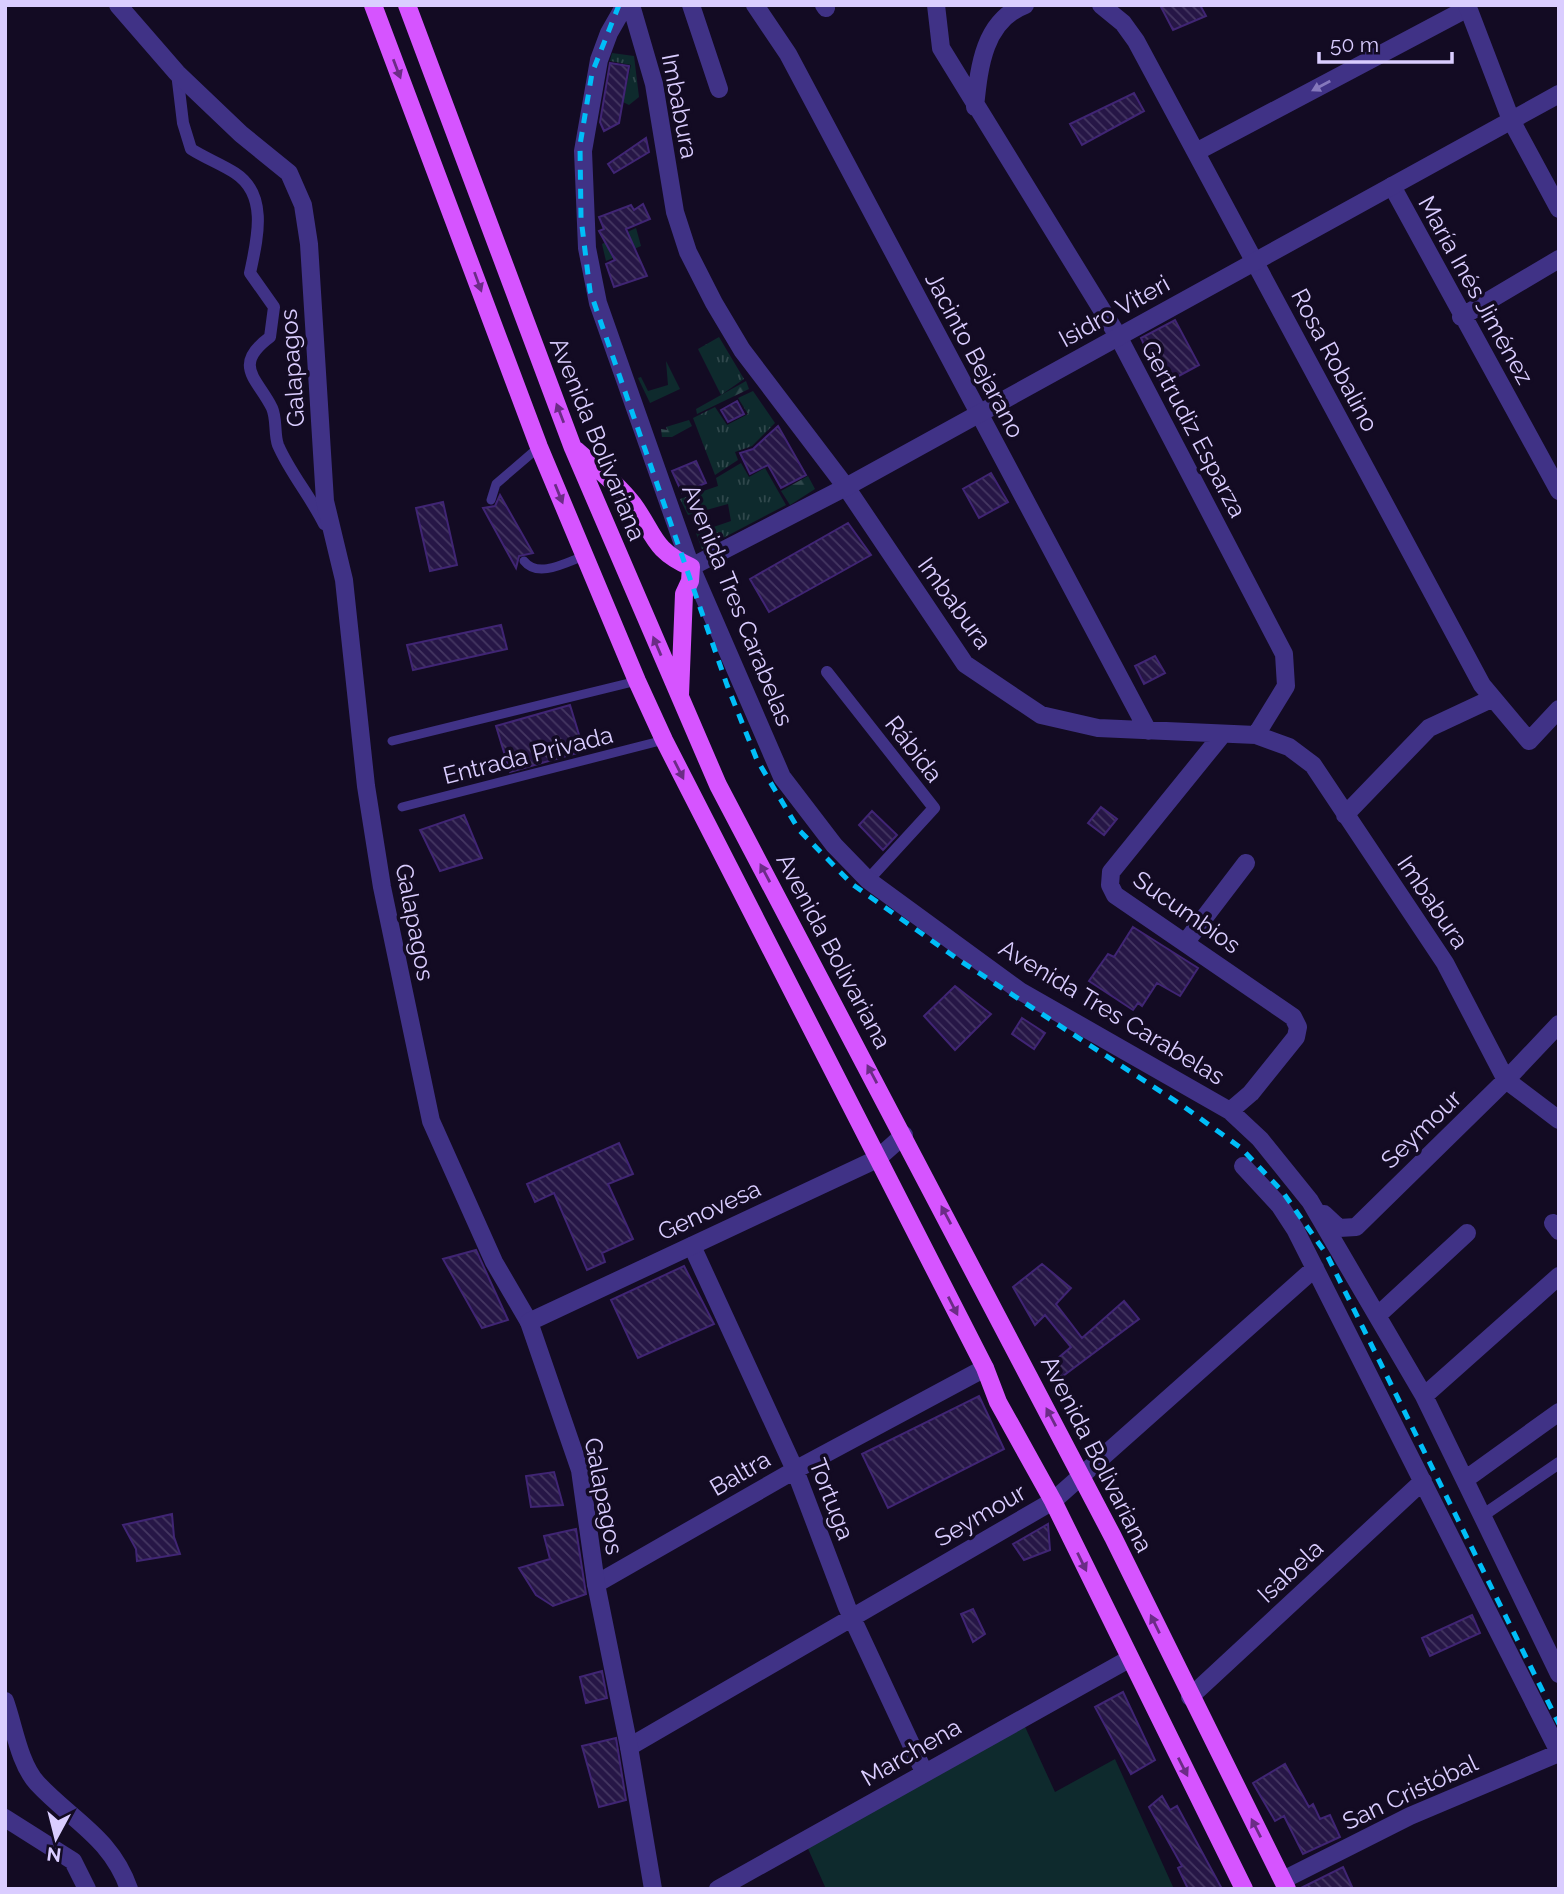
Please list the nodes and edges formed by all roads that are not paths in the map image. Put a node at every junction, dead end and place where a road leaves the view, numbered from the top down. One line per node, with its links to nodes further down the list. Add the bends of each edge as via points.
1 (118, 5): 12 (street, Galapagos)
2 (373, 5): 25 (main road, one-way to 25)
3 (407, 5): 26 (main road, Avenida Bolivariana, one-way to 3)
4 (625, 5): 33 (street, Avenida Tres Carabelas, via 609,33 592,88 583,151 587,248 598,303)
5 (631, 5): 27 (street, Imbabura, via 654,84 675,212 688,252 742,350)
6 (691, 5): 13 (street)
7 (755, 5): 24 (street, Jacinto Bejarano, via 788,54)
8 (936, 5): 15 (street, Gertrudiz Esparza, via 941,48)
9 (1025, 5): 15 (street, via 992,31 980,61)
10 (1101, 5): 17 (street, Rosa Robalino, via 1136,41)
11 (1467, 7): 16 (street); 17 (street, one-way to 17)
12 (177, 73): 30 (street, Galapagos, via 240,134 289,173 303,205 325,502); 30 (street, via 191,149 236,173 254,190 258,216 250,273 274,307 270,337 255,348 250,368 258,390 274,411 278,444)
13 (719, 89)
14 (1559, 94): 16 (street, Isidro Viteri)
15 (975, 107): 23 (street, Gertrudiz Esparza)
16 (1511, 120): 18 (street, Isidro Viteri); 19 (street)
17 (1196, 152): 21 (street, Rosa Robalino)
18 (1392, 186): 21 (street, Isidro Viteri); 22 (street, María Inés Jiménez)
19 (1559, 209)
20 (1559, 259): 22 (street)
21 (1256, 261): 23 (street, Isidro Viteri); 36 (street, Rosa Robalino)
22 (1461, 317): 28 (street, María Inés Jiménez)
23 (1118, 336): 24 (street, Isidro Viteri); 41 (street, Gertrudiz Esparza, via 1284,654 1286,686)
24 (979, 415): 27 (street, Isidro Viteri); 39 (street, Jacinto Bejarano)
25 (539, 447): 29 (lane, via 496,484); 31 (main road, one-way to 31)
26 (573, 448): 33 (main road, via 634,505 668,556); 37 (main road, Avenida Bolivariana, one-way to 26)
27 (846, 487): 33 (street, Isidro Viteri); 39 (street, Imbabura, via 965,664 1041,715 1098,729)
28 (1559, 491)
29 (491, 500)
30 (335, 539): 62 (street, Galapagos, via 382,887 431,1121 494,1262)
31 (584, 556): 32 (lane, via 547,569 533,568); 35 (main road)
32 (524, 561)
33 (691, 567): 37 (main road, via 684,594); 47 (street, Avenida Tres Carabelas, via 782,777 834,845)
34 (827, 672): 47 (street, Rábida, via 934,808)
35 (637, 681): 42 (main road); 43 (lane, Entrada Privada)
36 (1491, 699): 38 (street, Rosa Robalino, via 1529,741); 45 (street, via 1429,728)
37 (680, 702): 53 (main road, Avenida Bolivariana, one-way to 37, via 718,785)
38 (1559, 709)
39 (1148, 731): 40 (street, Imbabura)
40 (1222, 735): 41 (street, Imbabura); 48 (street, Sucumbios, via 1111,872 1115,895)
41 (1256, 736): 45 (street, Imbabura, via 1289,747 1313,765)
42 (664, 740): 44 (lane, Entrada Privada); 54 (main road, one-way to 54)
43 (392, 741)
44 (402, 807)
45 (1345, 815): 50 (street, Imbabura, via 1445,963)
46 (1246, 863): 48 (street)
47 (868, 880): 51 (street, Avenida Tres Carabelas, via 1020,990)
48 (1185, 943): 51 (street, Sucumbios, via 1293,1017 1298,1027 1296,1037 1251,1093)
49 (1559, 1024): 50 (street, Seymour)
50 (1506, 1080): 52 (street, Imbabura); 56 (street, Seymour, via 1356,1227 1339,1228)
51 (1230, 1111): 56 (street, Avenida Tres Carabelas, via 1260,1139)
52 (1559, 1120)
53 (904, 1135): 54 (street, Genovesa); 68 (main road, Avenida Bolivariana, one-way to 53)
54 (877, 1159): 58 (street, Genovesa); 63 (main road, one-way to 63)
55 (1243, 1166): 59 (street, via 1280,1206)
56 (1310, 1201): 61 (street, Avenida Tres Carabelas)
57 (1467, 1233): 61 (street)
58 (692, 1246): 62 (street, Genovesa); 67 (street, Tortuga)
59 (1315, 1268): 68 (street, Seymour); 70 (street)
60 (1559, 1276): 64 (street)
61 (1377, 1316): 64 (street, Avenida Tres Carabelas)
62 (529, 1322): 73 (street, Galapagos, via 580,1470)
63 (985, 1368): 67 (street, Baltra); 71 (main road, via 998,1402)
64 (1424, 1396): 69 (street, Avenida Tres Carabelas)
65 (1559, 1412): 69 (street)
66 (1559, 1463): 72 (street)
67 (794, 1470): 73 (street, Baltra); 74 (street, Tortuga)
68 (1082, 1477): 71 (street, Seymour); 77 (main road, Avenida Bolivariana, one-way to 68)
69 (1466, 1479): 72 (street, Avenida Tres Carabelas)
70 (1423, 1481): 77 (street, Isabela); 80 (street)
71 (1053, 1501): 74 (street, Seymour); 75 (main road, one-way to 75)
72 (1482, 1516): 76 (street, Avenida Tres Carabelas)
73 (596, 1584): 79 (street, Galapagos)
74 (852, 1618): 79 (street, Seymour); 81 (street, Tortuga)
75 (1129, 1659): 81 (street, Marchena); 88 (main road, one-way to 88)
76 (1559, 1674)
77 (1190, 1697): 83 (main road, Avenida Bolivariana, one-way to 77)
78 (5, 1701): 85 (street, via 28,1770 92,1830 122,1870)
79 (629, 1747): 86 (street, Galapagos)
80 (1559, 1753): 83 (street, San Cristóbal, via 1410,1816)
81 (924, 1772): 87 (street, Marchena)
82 (5, 1818): 84 (street, via 73,1861)
83 (1285, 1885)
84 (88, 1889)
85 (129, 1889)
86 (653, 1889)
87 (718, 1889)
88 (1244, 1889)

